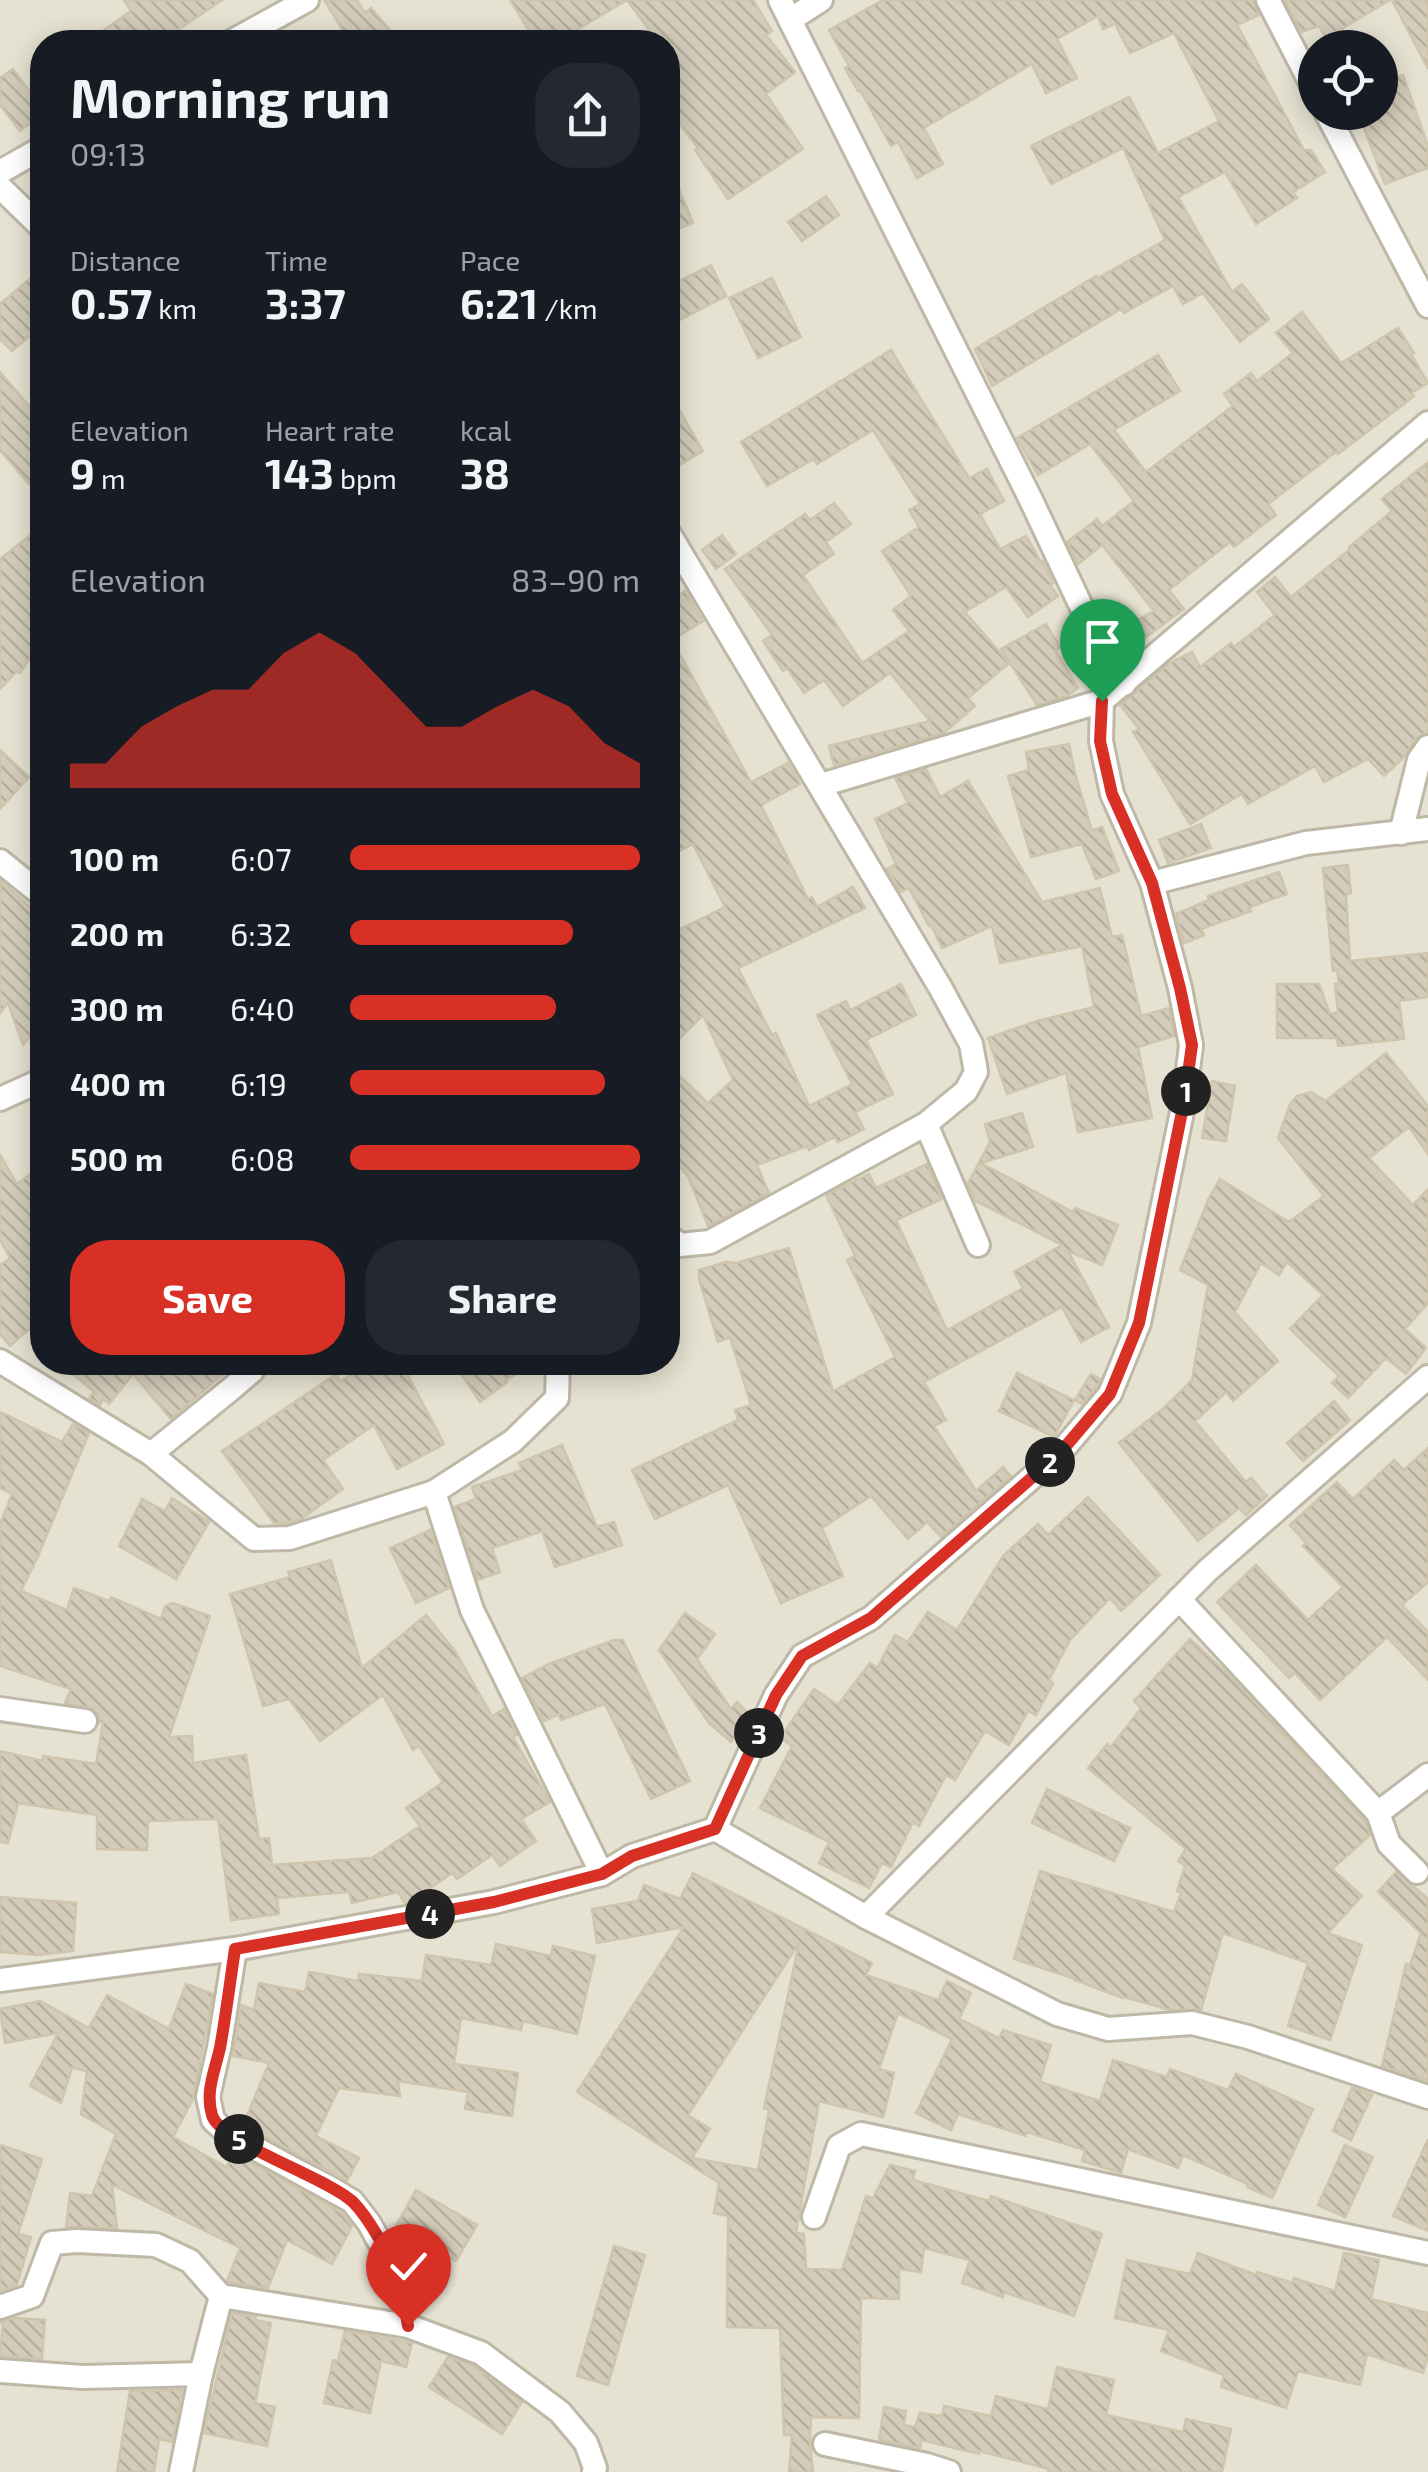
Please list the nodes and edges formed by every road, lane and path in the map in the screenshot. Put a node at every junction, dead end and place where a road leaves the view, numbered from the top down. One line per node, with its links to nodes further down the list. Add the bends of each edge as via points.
1 (307, 0): 5 (street)
2 (822, 0): 4 (street)
3 (1268, 0): 6 (street)
4 (785, 10): 15 (street)
5 (253, 30)
6 (1298, 58)
7 (1335, 130): 12 (street)
8 (30, 155): 9 (street)
9 (0, 172)
10 (0, 187): 11 (street)
11 (30, 216)
12 (1428, 306)
13 (1428, 423): 15 (street)
14 (680, 552): 18 (street)
15 (1124, 684): 16 (street)
16 (1102, 701): 18 (street); 22 (street, via 1100,741 1112,794)
17 (1428, 747): 20 (street)
18 (820, 785): 26 (street, via 971,1044 976,1072 966,1092)
19 (1428, 829): 20 (street)
20 (1400, 833): 22 (street, via 1306,843)
21 (0, 861): 23 (street)
22 (1152, 883): 40 (street, via 1192,1045 1139,1323 1110,1394 1060,1453 871,1618 802,1656 776,1695)
23 (30, 885)
24 (30, 1085): 25 (street)
25 (0, 1099)
26 (926, 1124): 27 (street); 28 (street, via 710,1242)
27 (978, 1244)
28 (680, 1245)
29 (0, 1361): 33 (street)
30 (246, 1375): 33 (street)
31 (558, 1375): 34 (street, via 557,1398 513,1440)
32 (1428, 1377): 35 (street)
33 (151, 1454): 34 (street, via 254,1539 290,1538)
34 (434, 1492): 42 (street, via 472,1610)
35 (1179, 1599): 39 (street); 43 (street)
36 (0, 1708): 37 (street)
37 (85, 1721)
38 (1428, 1775): 39 (street)
39 (1378, 1812): 41 (street, via 1389,1844)
40 (715, 1829): 42 (street, via 632,1856); 43 (street)
41 (1418, 1872)
42 (602, 1874): 44 (street, via 494,1902)
43 (866, 1917): 46 (street, via 1058,2014 1108,2029 1192,2023)
44 (235, 1949): 45 (street); 51 (street, via 208,2097 212,2120 352,2202 398,2276)
45 (0, 1980)
46 (1428, 2096)
47 (814, 2217): 48 (street, via 839,2146 862,2134)
48 (1428, 2253)
49 (221, 2296): 50 (street, via 190,2261 156,2245 52,2243 32,2296); 51 (street); 53 (street)
50 (0, 2307)
51 (408, 2326): 56 (street, via 481,2353 560,2412 586,2443)
52 (0, 2371): 53 (street)
53 (201, 2374): 55 (street)
54 (824, 2444): 57 (street)
55 (182, 2472)
56 (594, 2472)
57 (949, 2472)

